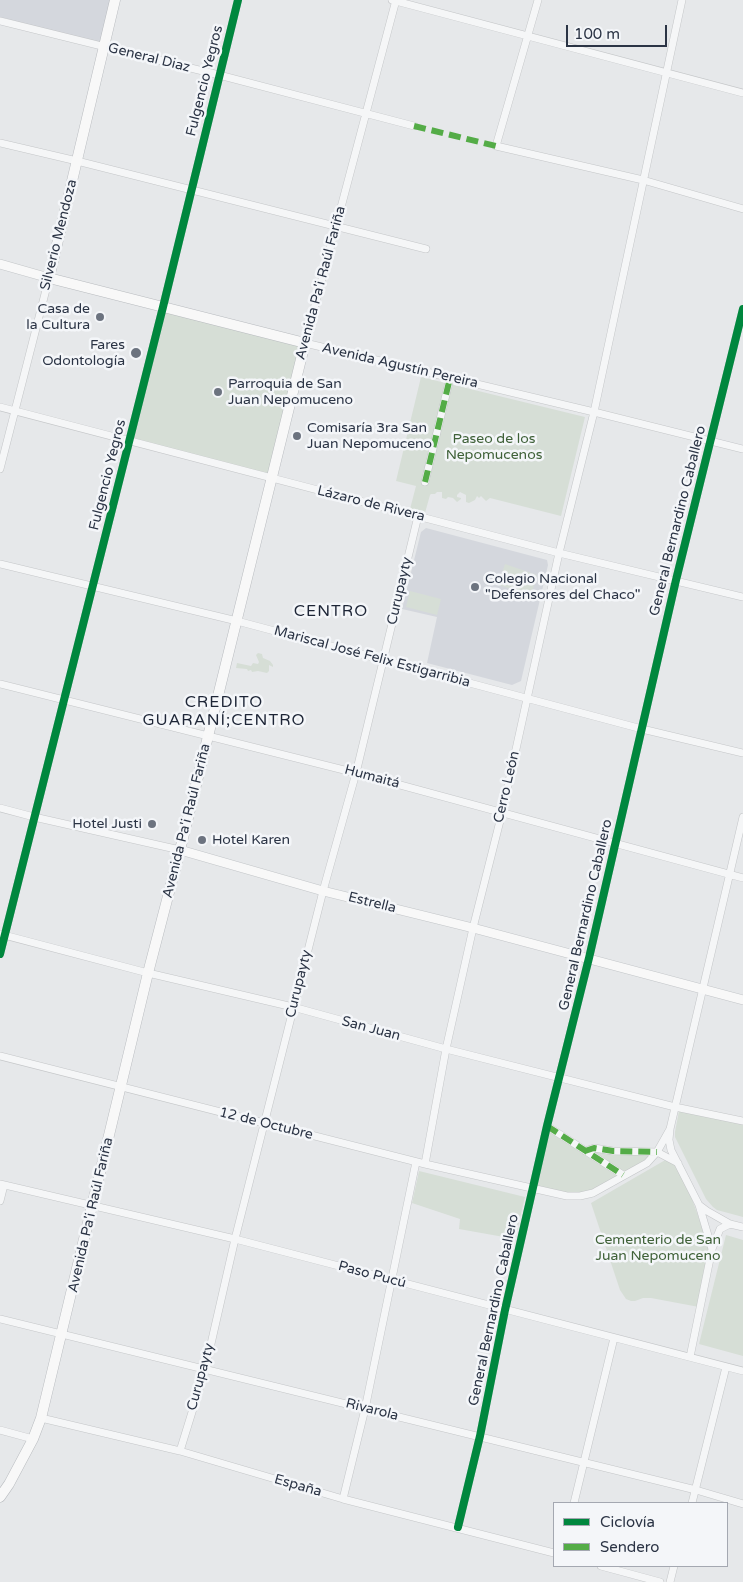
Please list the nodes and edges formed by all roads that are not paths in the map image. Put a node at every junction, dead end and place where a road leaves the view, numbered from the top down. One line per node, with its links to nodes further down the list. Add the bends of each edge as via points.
1 (115, 0): 8 (highway, Silverio Mendoza)
2 (238, 0): 10 (street, Fulgencio Yegros)
3 (395, 0): 7 (street); 12 (street, Avenida Pa'i Raúl Fariña)
4 (538, 0): 7 (street)
5 (682, 0): 9 (street, Cerro León)
6 (0, 21): 8 (street, General Diaz)
7 (527, 36): 9 (street); 16 (street, via 496,146)
8 (104, 47): 10 (street, General Diaz); 15 (highway, Silverio Mendoza)
9 (666, 72): 11 (street); 16 (street, Cerro León)
10 (219, 75): 12 (street, General Diaz); 17 (street, Fulgencio Yegros)
11 (743, 93)
12 (366, 114): 13 (street, General Diaz); 19 (street, Avenida Pa'i Raúl Fariña)
13 (414, 126)
14 (0, 143): 15 (street)
15 (77, 161): 17 (street); 22 (highway, Silverio Mendoza)
16 (643, 180): 18 (street); 30 (street, Cerro León)
17 (191, 190): 19 (street); 23 (street, Fulgencio Yegros)
18 (743, 209)
19 (336, 227): 20 (street); 26 (street, Avenida Pa'i Raúl Fariña)
20 (426, 250)
21 (0, 264): 22 (main road, Avenida Agustín Pereira)
22 (49, 278): 23 (highway, Avenida Agustín Pereira); 29 (street, Silverio Mendoza)
23 (163, 306): 26 (highway, Avenida Agustín Pereira); 31 (street, Fulgencio Yegros)
24 (743, 309): 25 (street, General Bernardino Caballero)
25 (740, 332): 32 (street, General Bernardino Caballero)
26 (305, 343): 27 (street, Avenida Agustín Pereira); 35 (highway, Avenida Pa'i Raúl Fariña)
27 (450, 378): 30 (street, Avenida Agustín Pereira); 36 (street)
28 (0, 407): 29 (street, Lázaro de Rivera)
29 (14, 411): 31 (street, Lázaro de Rivera); 34 (street, Silverio Mendoza)
30 (594, 412): 32 (street, Avenida Agustín Pereira); 38 (street, Cerro León)
31 (129, 440): 35 (street, Lázaro de Rivera); 41 (street, Fulgencio Yegros)
32 (711, 441): 33 (street, Avenida Agustín Pereira); 40 (street, General Bernardino Caballero)
33 (743, 449)
34 (0, 469)
35 (271, 479): 37 (street, Lázaro de Rivera); 43 (highway, Avenida Pa'i Raúl Fariña)
36 (425, 482)
37 (418, 516): 38 (street, Lázaro de Rivera); 44 (street, Curupayty)
38 (559, 553): 40 (street, Lázaro de Rivera); 46 (street, Cerro León)
39 (0, 564): 41 (street, Mariscal José Felix Estigarribia)
40 (676, 580): 42 (street, Lázaro de Rivera); 48 (street, General Bernardino Caballero)
41 (93, 586): 43 (street, Mariscal José Felix Estigarribia); 47 (street, Fulgencio Yegros)
42 (743, 597)
43 (237, 621): 44 (street, Mariscal José Felix Estigarribia); 49 (highway, Avenida Pa'i Raúl Fariña)
44 (384, 660): 46 (street, Mariscal José Felix Estigarribia); 51 (street, Curupayty)
45 (0, 684): 47 (street, Humaitá)
46 (527, 698): 48 (street, Mariscal José Felix Estigarribia); 53 (street, Cerro León)
47 (65, 700): 49 (street, Humaitá); 55 (street, Fulgencio Yegros)
48 (642, 729): 50 (street, Mariscal José Felix Estigarribia); 56 (street, General Bernardino Caballero)
49 (209, 735): 51 (street, Humaitá); 57 (highway, Avenida Pa'i Raúl Fariña)
50 (743, 753)
51 (356, 772): 53 (street, Humaitá); 60 (street, Curupayty)
52 (0, 808): 55 (street, Estrella)
53 (502, 813): 56 (street, Humaitá); 61 (street, Cerro León)
54 (743, 816): 58 (street)
55 (34, 817): 57 (street, Estrella); 62 (street, Fulgencio Yegros)
56 (615, 843): 58 (street, Humaitá); 64 (street, General Bernardino Caballero)
57 (180, 850): 60 (main road, Estrella); 65 (highway, Avenida Pa'i Raúl Fariña)
58 (730, 874): 59 (street, Humaitá); 66 (street)
59 (743, 878)
60 (323, 891): 61 (main road, Estrella); 68 (street, Curupayty)
61 (473, 928): 64 (main road, Estrella); 69 (street, Cerro León)
62 (2, 935): 63 (street, Fulgencio Yegros); 65 (street, San Juan)
63 (0, 954)
64 (589, 958): 66 (main road, Estrella); 71 (street, General Bernardino Caballero)
65 (148, 973): 68 (street, San Juan); 72 (highway, Avenida Pa'i Raúl Fariña)
66 (703, 990): 67 (main road, Estrella); 73 (street)
67 (743, 1000)
68 (293, 1007): 69 (street, San Juan); 75 (street, Curupayty)
69 (446, 1049): 71 (street, San Juan); 81 (street, Cerro León)
70 (0, 1056): 72 (street, 12 de Octubre)
71 (559, 1078): 73 (street, San Juan); 76 (street, General Bernardino Caballero)
72 (122, 1087): 75 (street, 12 de Octubre); 88 (highway, Avenida Pa'i Raúl Fariña)
73 (676, 1107): 74 (street, San Juan); 77 (street)
74 (743, 1121)
75 (264, 1124): 80 (street, 12 de Octubre); 91 (street, Curupayty)
76 (547, 1126): 78 (street); 85 (street, General Bernardino Caballero)
77 (670, 1129): 79 (street); 82 (street, via 670,1145)
78 (585, 1151): 79 (street, via 594,1148); 83 (street)
79 (657, 1152): 82 (street); 83 (street, 12 de Octubre, via 647,1162)
80 (416, 1162): 81 (street, 12 de Octubre); 93 (street)
81 (425, 1164): 85 (street, 12 de Octubre)
82 (678, 1164): 87 (street)
83 (623, 1175): 85 (street, 12 de Octubre, via 593,1193 580,1196)
84 (2, 1185): 86 (street); 88 (street, Paso Pucú)
85 (533, 1188): 94 (street, General Bernardino Caballero)
86 (0, 1202)
87 (699, 1205): 89 (street); 92 (street)
88 (93, 1206): 91 (street, Paso Pucú); 96 (highway, Avenida Pa'i Raúl Fariña)
89 (730, 1224): 90 (street); 92 (street, via 720,1229)
90 (743, 1227)
91 (235, 1239): 93 (street, Paso Pucú); 100 (street, Curupayty)
92 (712, 1249): 98 (street)
93 (392, 1281): 94 (street, Paso Pucú); 102 (street)
94 (504, 1310): 97 (street, Paso Pucú); 105 (street, General Bernardino Caballero)
95 (0, 1319): 96 (street, Rivarola)
96 (62, 1334): 100 (street, Rivarola); 103 (highway, Avenida Pa'i Raúl Fariña)
97 (614, 1338): 98 (street, Paso Pucú); 108 (street)
98 (690, 1358): 99 (street, Paso Pucú)
99 (726, 1367): 101 (street, Paso Pucú); 109 (street)
100 (205, 1370): 102 (street, Rivarola); 107 (street, Curupayty)
101 (743, 1371)
102 (365, 1409): 105 (street, Rivarola); 111 (street)
103 (41, 1418): 106 (highway, Avenida Pa'i Raúl Fariña); 107 (street, España)
104 (0, 1430): 106 (street)
105 (480, 1436): 108 (street, Rivarola); 115 (street, General Bernardino Caballero)
106 (33, 1439): 110 (highway, Avenida Pa'i Raúl Fariña)
107 (180, 1451): 111 (street, España)
108 (584, 1462): 109 (street, Rivarola); 112 (street)
109 (696, 1490): 113 (street); 114 (street, Rivarola)
110 (0, 1497)
111 (343, 1499): 115 (street, España)
112 (574, 1502)
113 (692, 1502)
114 (743, 1504)
115 (458, 1528): 116 (street, España)
116 (553, 1553)
117 (605, 1567): 119 (street)
118 (674, 1567): 120 (street)
119 (660, 1582)
120 (670, 1582)

